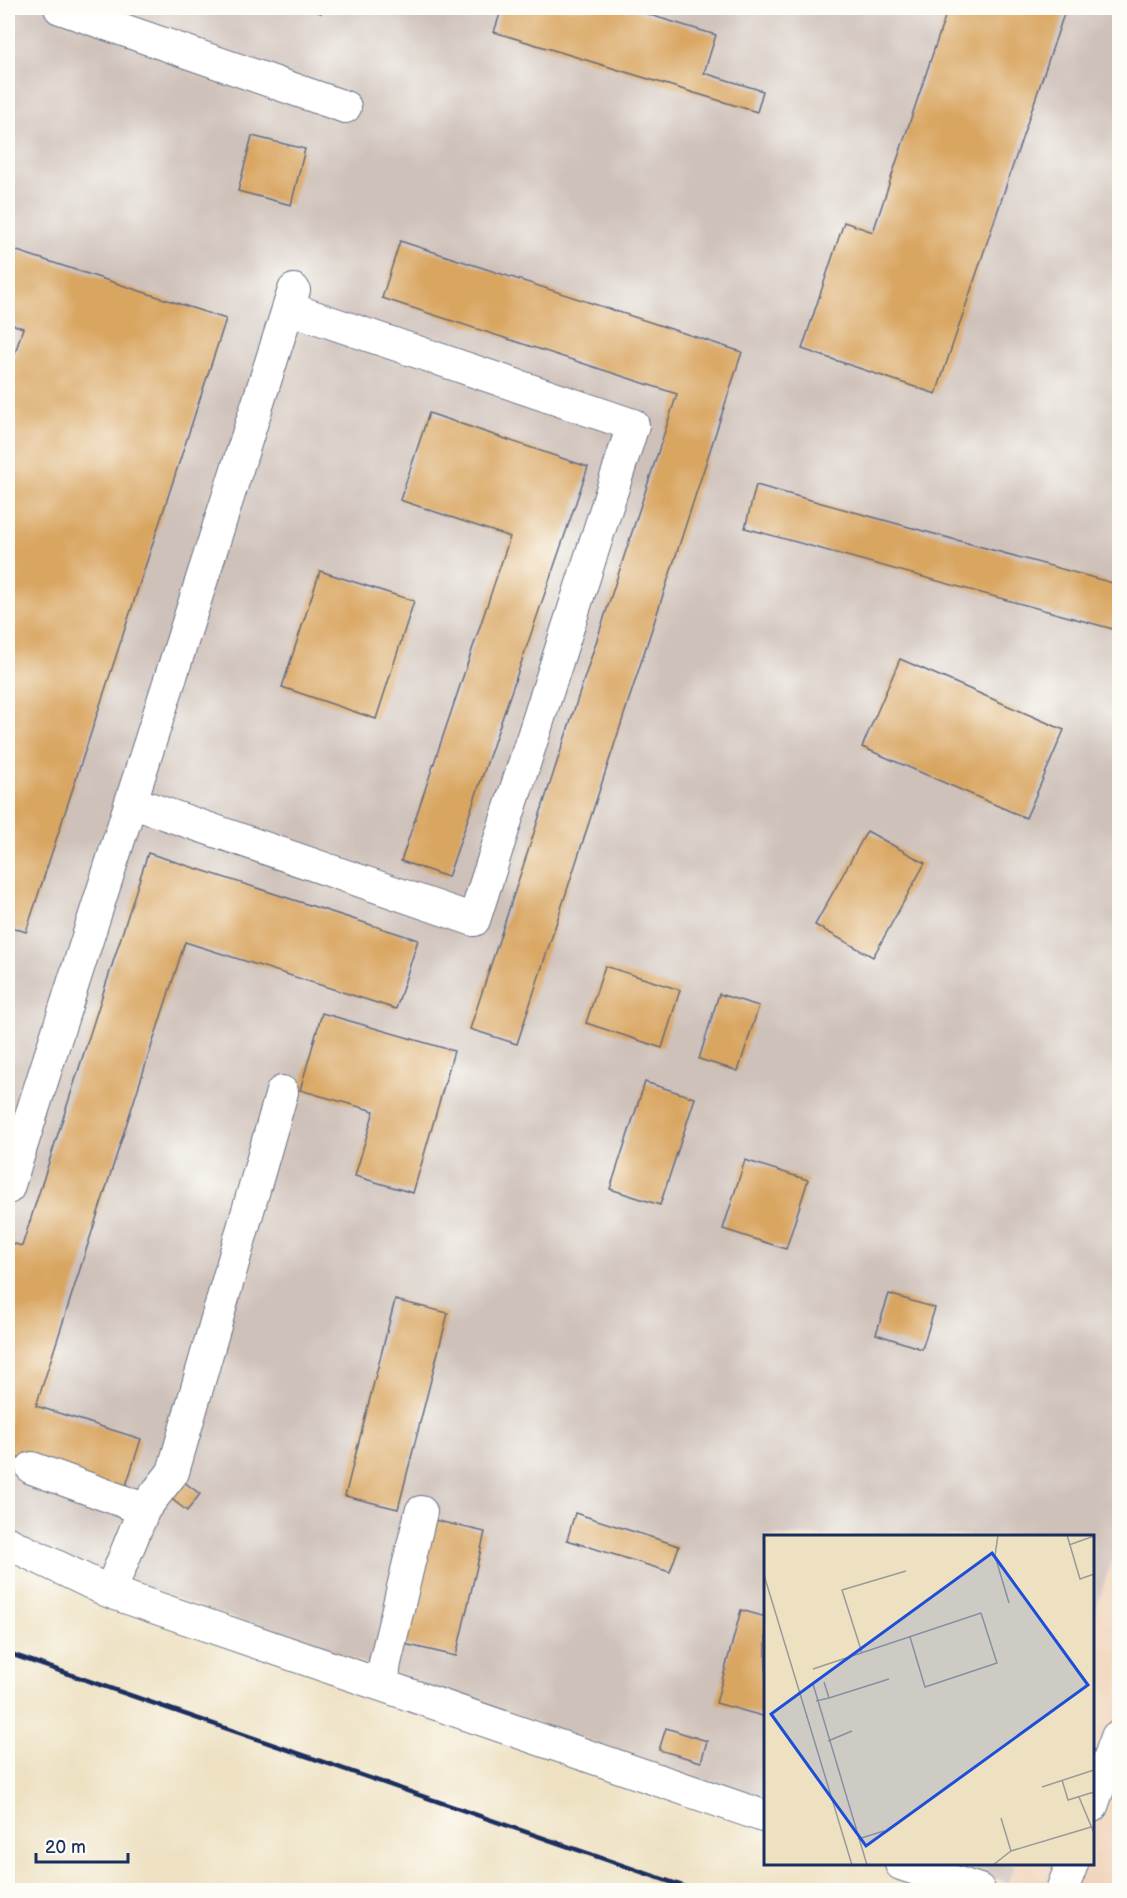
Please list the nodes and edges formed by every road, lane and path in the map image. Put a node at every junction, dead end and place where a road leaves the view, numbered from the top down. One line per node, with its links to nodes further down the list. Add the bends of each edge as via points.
1 (60, 8): 2 (lane)
2 (345, 107)
3 (131, 802): 3 (lane, via 474,920 633,425 291,299); 5 (lane)
4 (282, 1092): 8 (lane, via 173,1472)
5 (16, 1134): 6 (lane)
6 (8, 1188)
7 (32, 1468): 8 (lane)
8 (144, 1509): 11 (lane)
9 (421, 1512): 12 (lane)
10 (8, 1543): 11 (lane)
11 (110, 1592): 12 (lane)
12 (382, 1685): 15 (lane)
13 (1118, 1737): 14 (lane)
14 (1094, 1801)
15 (764, 1817)
16 (907, 1865): 18 (lane)
17 (1071, 1865): 19 (lane)
18 (979, 1890)
19 (1062, 1890)

